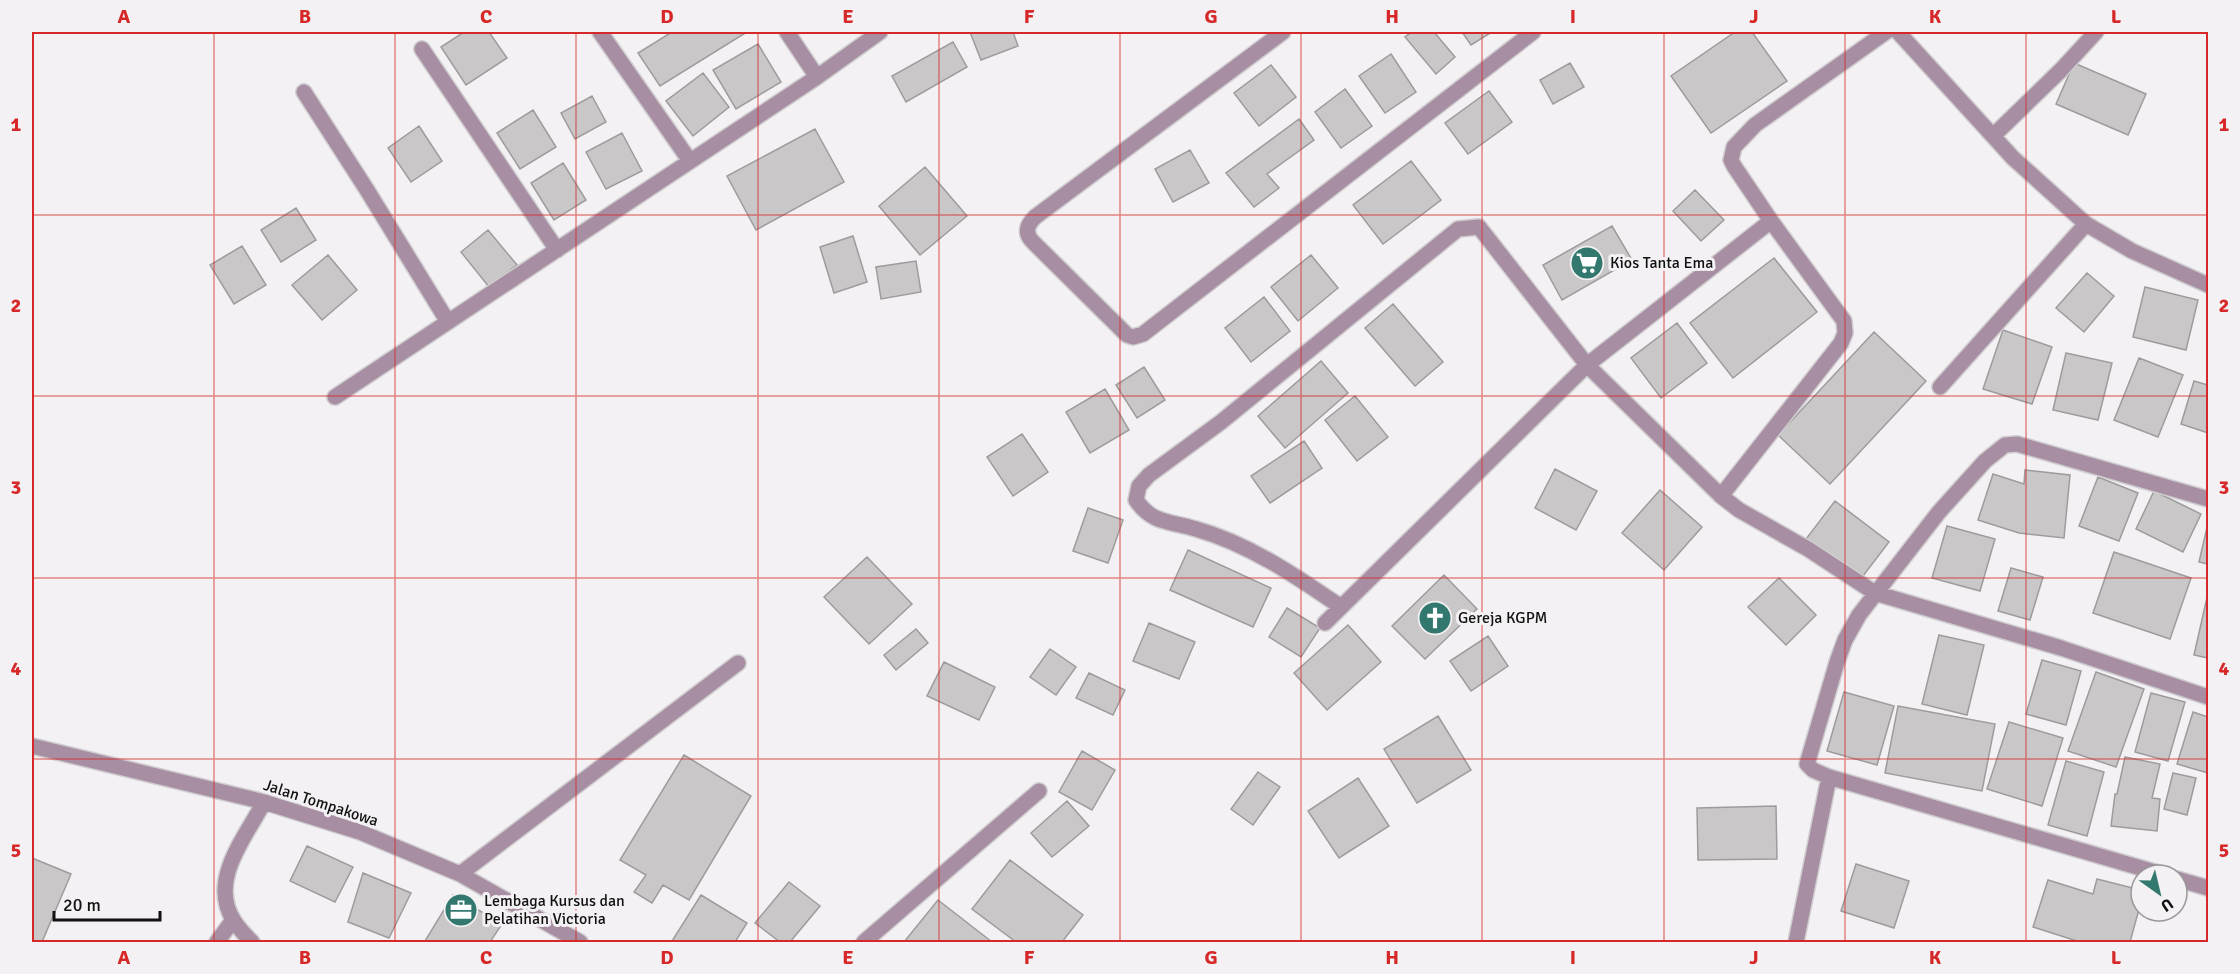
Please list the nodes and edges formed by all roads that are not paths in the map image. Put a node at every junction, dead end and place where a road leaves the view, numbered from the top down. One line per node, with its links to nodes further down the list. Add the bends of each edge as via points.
1 (600, 32): 13 (street)
2 (788, 32): 10 (street)
3 (880, 32): 10 (street)
4 (1283, 32): 5 (street, via 1028,225 1027,234 1033,242 1127,335 1143,334)
5 (1533, 32)
6 (1886, 32): 14 (street, via 1768,115 1734,147 1731,160)
7 (1898, 32): 12 (street)
8 (2096, 32): 12 (street)
9 (422, 49): 16 (street)
10 (817, 77): 13 (street)
11 (304, 92): 18 (street)
12 (1993, 136): 15 (street)
13 (690, 161): 16 (street)
14 (1770, 221): 19 (street); 22 (street, via 1844,321 1845,333)
15 (2086, 224): 17 (street, via 2132,251); 20 (street)
16 (556, 250): 18 (street)
17 (2208, 285)
18 (448, 322): 21 (street)
19 (1587, 365): 22 (street); 25 (street); 25 (street, via 1479,227 1458,229 1139,486 1136,500 1149,516 1222,537 1285,569)
20 (1940, 387)
21 (334, 397)
22 (1721, 496): 24 (street)
23 (2208, 499): 24 (street, via 2017,444 2005,445 1985,461 1939,512)
24 (1875, 593): 28 (street); 30 (street, via 1845,640 1808,761 1809,768)
25 (1341, 607): 26 (street)
26 (1325, 623)
27 (738, 663): 34 (street)
28 (2208, 697)
29 (32, 746): 32 (street, Jalan Tompakowa)
30 (1829, 777): 33 (street); 42 (street)
31 (1039, 791): 41 (street)
32 (264, 802): 34 (street, Jalan Tompakowa, via 360,832); 37 (street, via 226,875 224,894)
33 (2129, 864)
34 (460, 874): 40 (street, Jalan Tompakowa)
35 (2189, 882): 36 (street)
36 (2208, 888)
37 (233, 920): 38 (street); 39 (street)
38 (217, 942)
39 (252, 942)
40 (580, 942)
41 (864, 942)
42 (1797, 942)

